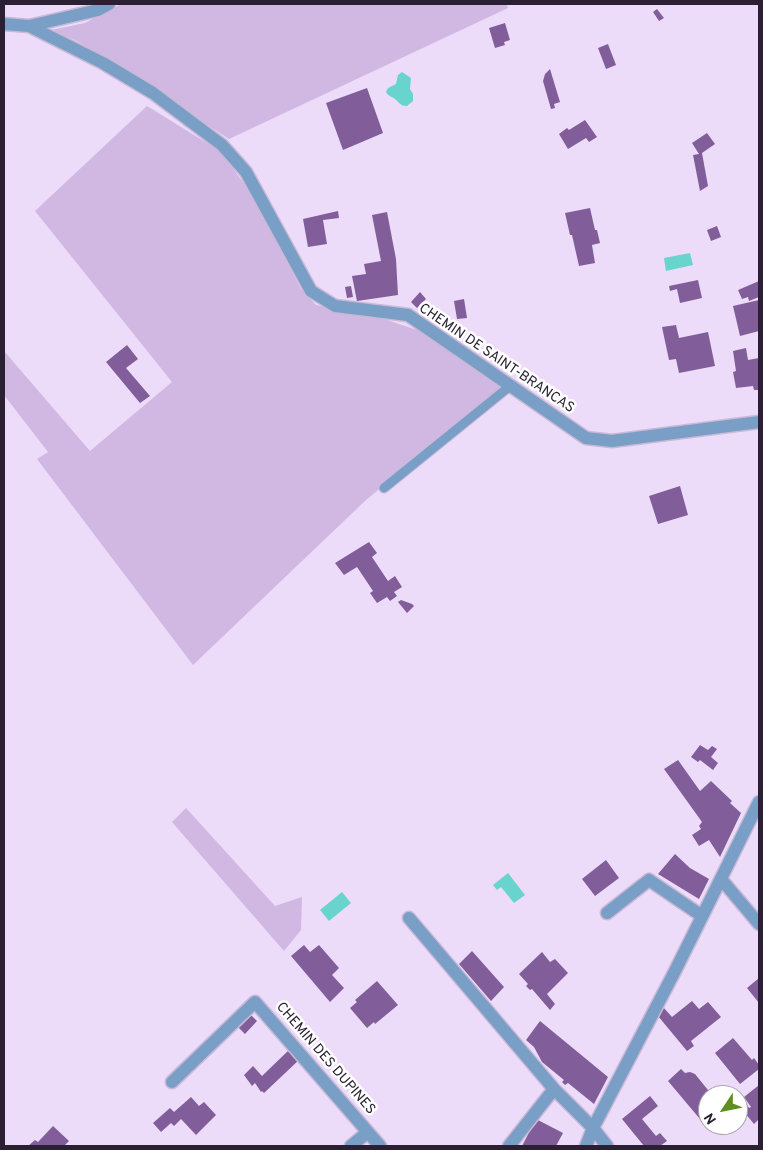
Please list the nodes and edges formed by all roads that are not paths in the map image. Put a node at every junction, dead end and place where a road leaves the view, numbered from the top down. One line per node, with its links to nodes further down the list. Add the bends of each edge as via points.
1 (109, 4): 3 (street, via 98,10)
2 (4, 24): 3 (street, CHEMIN DE SAINT-BRANCAS)
3 (29, 26): 4 (street, CHEMIN DE SAINT-BRANCAS, via 103,63 153,93 222,145 246,172 311,291 336,306 408,315)
4 (510, 386): 5 (street, CHEMIN DE SAINT-BRANCAS, via 586,438 612,441); 6 (lane)
5 (759, 422)
6 (384, 488)
7 (759, 802): 8 (street)
8 (721, 878): 10 (street); 12 (street)
9 (606, 913): 10 (street, via 649,880)
10 (702, 916): 15 (street)
11 (409, 918): 14 (street)
12 (759, 924)
13 (172, 1082): 16 (street, CHEMIN DES DUPINES, via 255,1002)
14 (554, 1089): 15 (street); 19 (street)
15 (593, 1128): 20 (street); 21 (street)
16 (368, 1132): 17 (street, CHEMIN DES DUPINES); 18 (street, CHEMIN DES DUPINES)
17 (351, 1146)
18 (380, 1146)
19 (509, 1146)
20 (586, 1146)
21 (608, 1146)

